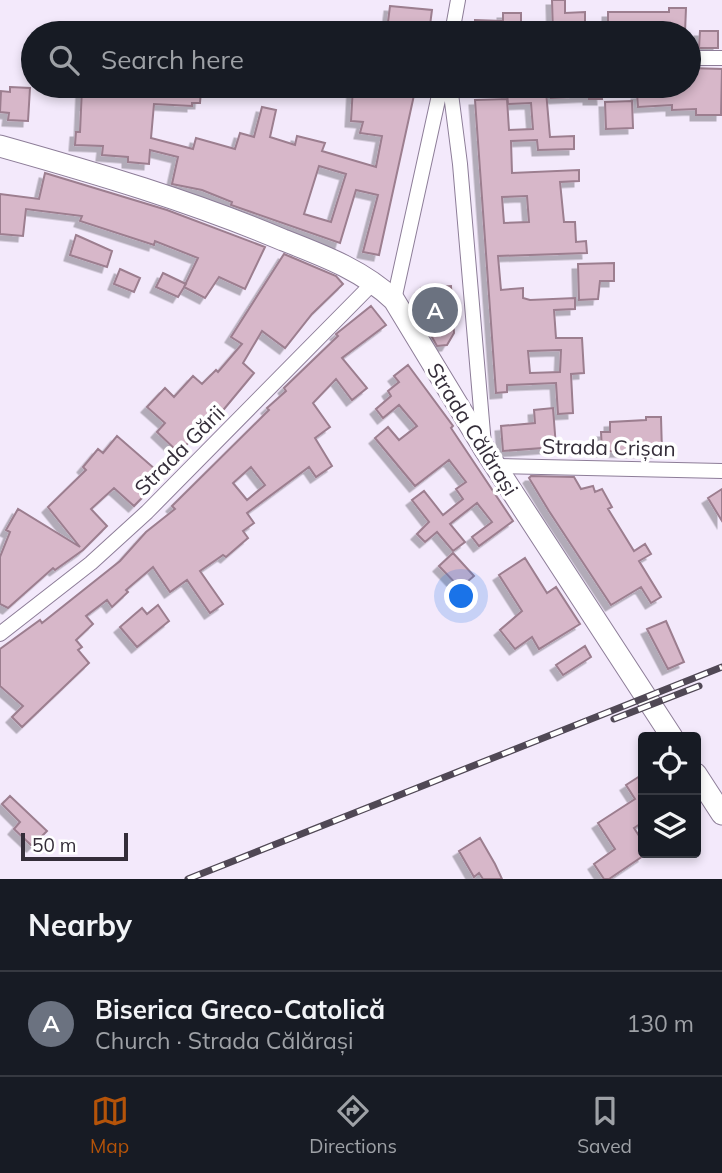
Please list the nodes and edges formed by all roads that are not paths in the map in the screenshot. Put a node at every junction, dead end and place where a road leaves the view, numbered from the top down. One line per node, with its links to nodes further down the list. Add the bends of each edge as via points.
1 (458, 0): 2 (street)
2 (454, 21)
3 (701, 58): 4 (street)
4 (722, 58)
5 (438, 98): 9 (street)
6 (452, 98): 10 (street)
7 (0, 146): 8 (main road, Strada Călărași, via 181,200 334,261)
8 (374, 282): 9 (main road, Strada Călărași); 12 (street, Strada Gării, via 147,512)
9 (394, 300): 10 (main road, Strada Călărași)
10 (490, 458): 11 (street, Strada Crișan); 13 (main road, Strada Călărași)
11 (722, 471)
12 (0, 634)
13 (669, 732)
14 (701, 782): 15 (main road)
15 (722, 814)

